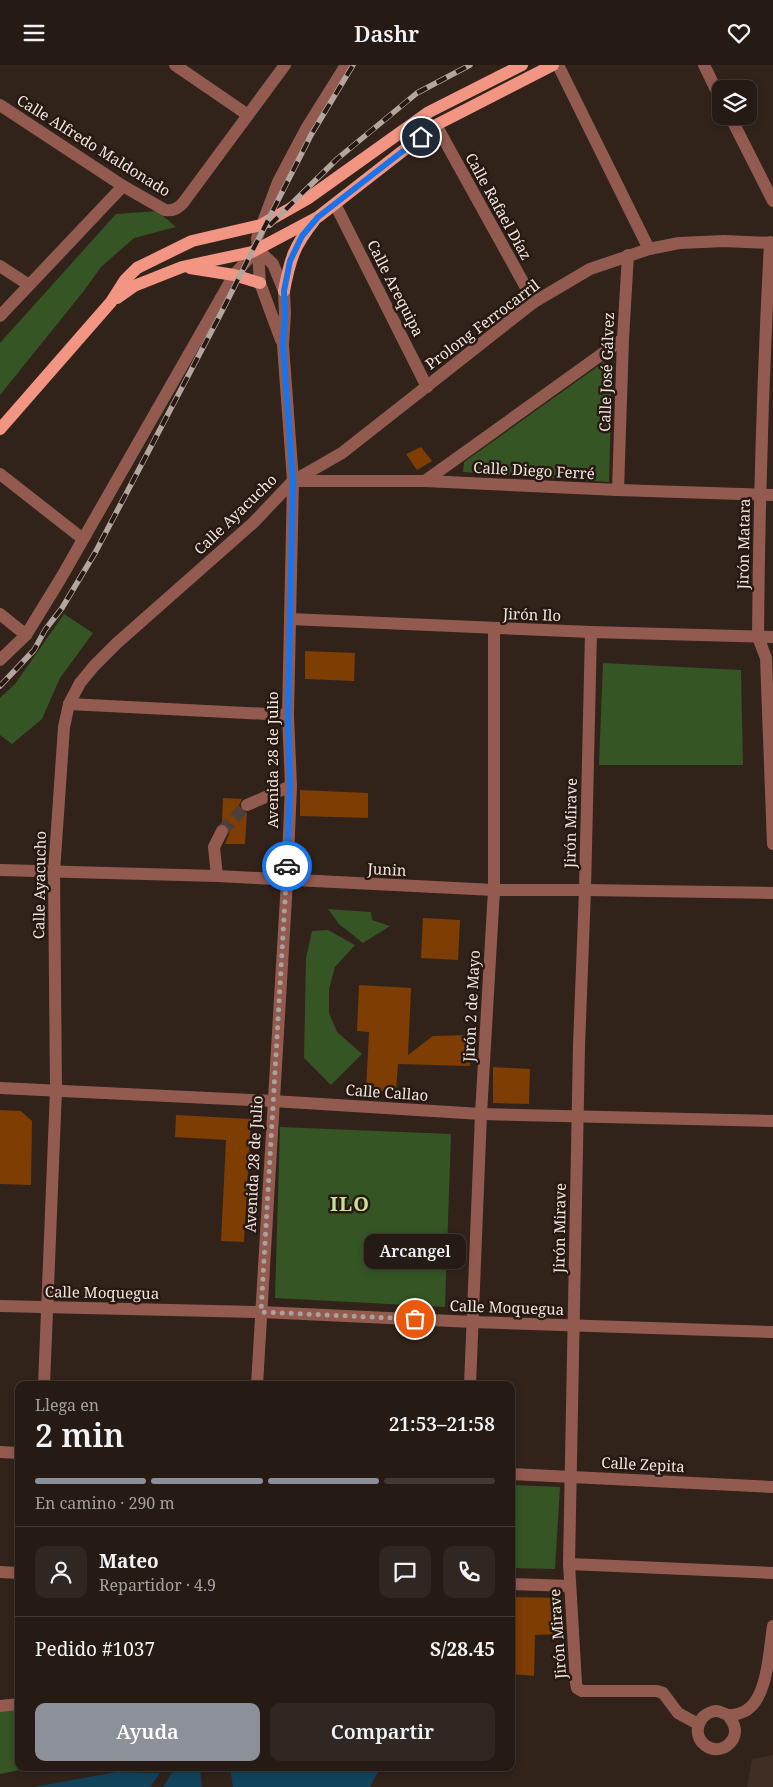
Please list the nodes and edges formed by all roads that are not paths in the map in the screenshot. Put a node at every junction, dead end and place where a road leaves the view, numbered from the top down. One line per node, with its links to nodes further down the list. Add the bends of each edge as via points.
1 (175, 65): 10 (street)
2 (285, 65): 10 (street)
3 (346, 65): 17 (street, Avenida 28 de Julio, via 306,129 278,182)
4 (522, 65): 17 (main road, via 429,112 307,199)
5 (553, 65): 11 (main road)
6 (558, 65): 20 (street)
7 (704, 65): 8 (street)
8 (712, 81)
9 (0, 105): 13 (street, Calle Alfredo Maldonado)
10 (248, 115): 13 (street, Calle Alfredo Maldonado, via 177,209 165,210)
11 (436, 125): 15 (main road); 29 (street, Calle Rafael Díaz)
12 (735, 125): 14 (street)
13 (123, 186): 26 (street)
14 (773, 201)
15 (335, 204): 16 (main road); 34 (street, Calle Arequipa)
16 (318, 217): 19 (main road); 27 (main road, via 302,236 290,261)
17 (261, 225): 19 (street, Avenida 28 de Julio); 28 (main road, via 192,241 138,268 125,280)
18 (772, 243): 20 (street, Prolong Ferrocarril, via 679,243); 33 (street, Jirón Matara)
19 (257, 249): 23 (main road); 24 (street); 25 (street, Avenida 28 de Julio); 27 (street, Avenida 28 de Julio, via 273,264)
20 (649, 249): 21 (street, Prolong Ferrocarril)
21 (628, 255): 29 (street, Prolong Ferrocarril, via 590,269); 31 (street, Calle José Gálvez)
22 (0, 266): 26 (street)
23 (182, 267): 24 (main road); 28 (main road, via 134,286)
24 (234, 275): 25 (main road); 42 (street)
25 (260, 283): 32 (street, Avenida 28 de Julio)
26 (29, 285): 30 (street)
27 (284, 291): 32 (street, Avenida 28 de Julio)
28 (111, 302): 35 (main road)
29 (534, 302): 34 (street, Prolong Ferrocarril)
30 (0, 316)
31 (623, 339): 38 (street); 39 (street, Calle José Gálvez)
32 (283, 345): 37 (street, Avenida 28 de Julio)
33 (769, 357): 40 (street, Jirón Matara)
34 (427, 387): 37 (street, Prolong Ferrocarril, via 342,453)
35 (0, 429)
36 (0, 474): 42 (street)
37 (293, 481): 38 (street, Calle Diego Ferré); 44 (street, Avenida 28 de Julio); 51 (street, Calle Ayacucho, via 253,523 100,660 80,683)
38 (425, 481): 39 (street, Calle Diego Ferré)
39 (618, 490): 40 (street, Calle Diego Ferré)
40 (760, 495): 41 (street, Calle Diego Ferré); 48 (street, Jirón Matara)
41 (773, 495)
42 (83, 539): 47 (street)
43 (0, 614): 47 (street)
44 (290, 619): 45 (street, Jirón Ilo); 52 (street, Avenida 28 de Julio)
45 (494, 629): 46 (street, Jirón Ilo); 61 (street, Jirón 2 de Mayo)
46 (591, 632): 48 (street, Jirón Ilo); 62 (street, Jirón Mirave)
47 (26, 635): 50 (street)
48 (758, 637): 49 (street, Jirón Ilo); 56 (street, Jirón Matara, via 766,658)
49 (773, 637)
50 (0, 660)
51 (69, 704): 52 (street); 58 (street, Calle Ayacucho, via 62,738)
52 (288, 715): 53 (street, Avenida 28 de Julio)
53 (290, 786): 54 (street); 60 (street, Avenida 28 de Julio)
54 (247, 805)
55 (222, 831): 59 (street, via 214,847)
56 (773, 844)
57 (0, 871): 58 (street, Junin)
58 (54, 872): 59 (street, Junin); 65 (street, Calle Ayacucho)
59 (217, 876): 60 (street, Junin)
60 (287, 881): 61 (street, Junin); 66 (street, Avenida 28 de Julio)
61 (494, 890): 62 (street, Junin); 67 (street, Jirón 2 de Mayo)
62 (585, 890): 63 (street, Junin); 68 (street, Jirón Mirave)
63 (773, 893)
64 (0, 1088): 65 (street, Calle Callao)
65 (56, 1090): 66 (street, Calle Callao); 71 (street, Calle Ayacucho)
66 (273, 1101): 67 (street, Calle Callao); 72 (street, Avenida 28 de Julio)
67 (481, 1115): 68 (street, Calle Callao); 73 (street, Jirón 2 de Mayo)
68 (578, 1118): 69 (street, Calle Callao); 74 (street, Jirón Mirave)
69 (773, 1121)
70 (0, 1306): 71 (street, Calle Moquegua)
71 (46, 1307): 72 (street, Calle Moquegua); 76 (street, Calle Ayacucho)
72 (261, 1312): 73 (street, Calle Moquegua); 77 (street, Avenida 28 de Julio)
73 (473, 1322): 74 (street, Calle Moquegua); 78 (street, Jirón 2 de Mayo)
74 (574, 1325): 75 (street, Calle Moquegua); 82 (street, Jirón Mirave)
75 (773, 1332)
76 (44, 1381)
77 (257, 1381)
78 (470, 1381)
79 (0, 1452): 80 (street)
80 (15, 1453)
81 (515, 1474): 82 (street, Calle Zepita)
82 (572, 1476): 83 (street, Calle Zepita); 84 (street, Jirón Mirave)
83 (773, 1487)
84 (569, 1564): 87 (street); 89 (street, Jirón Mirave)
85 (0, 1572): 86 (street)
86 (15, 1573)
87 (773, 1573)
88 (515, 1584): 89 (street)
89 (570, 1586): 94 (street, Jirón Mirave, via 577,1688 582,1691 657,1691 663,1693 678,1713)
90 (773, 1626): 93 (street, via 762,1691 755,1704 743,1712)
91 (15, 1704): 92 (street)
92 (0, 1706)
93 (728, 1715): 94 (street, via 717,1711 705,1715); 94 (street, via 735,1725 735,1737 728,1746 717,1750 705,1746 698,1736)
94 (698, 1724)

